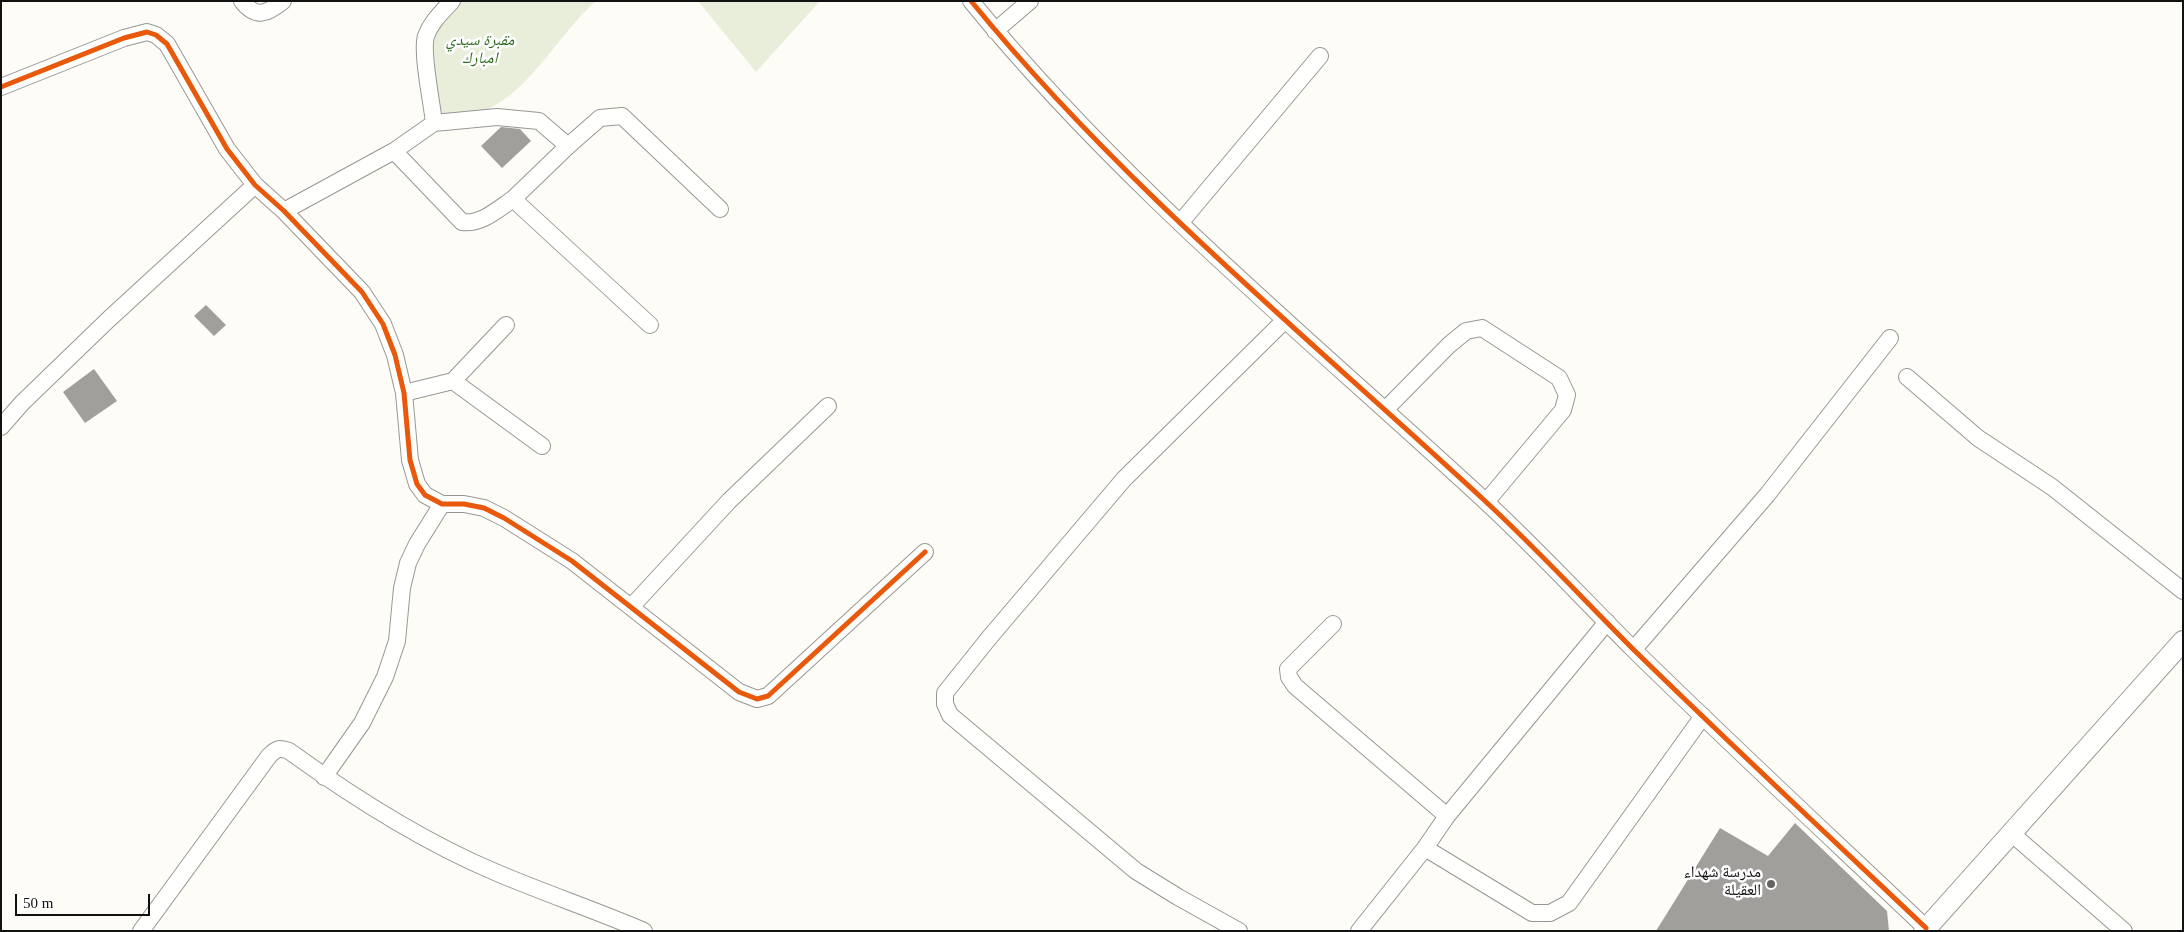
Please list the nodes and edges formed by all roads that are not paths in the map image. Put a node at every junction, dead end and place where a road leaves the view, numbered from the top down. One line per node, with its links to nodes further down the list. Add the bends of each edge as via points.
1 (242, 1): 2 (street, via 248,10 259,14 272,10)
2 (283, 1)
3 (452, 1): 9 (street, via 436,18 426,37 425,59)
4 (971, 1): 6 (street)
5 (1030, 1): 6 (street)
6 (995, 31): 16 (street, via 1078,122)
7 (1320, 56): 16 (street)
8 (1, 87): 12 (street, via 124,38 147,32 156,35 167,44 227,149)
9 (434, 123): 10 (street, via 497,117 539,121); 11 (street)
10 (568, 146): 13 (street); 14 (street, via 600,118 622,116)
11 (394, 151): 13 (street, via 462,222 478,221); 15 (street)
12 (255, 185): 15 (street); 26 (street, via 109,319)
13 (513, 200): 19 (street)
14 (720, 209)
15 (284, 211): 23 (street, via 362,292 383,324)
16 (1180, 223): 17 (street)
17 (1285, 320): 25 (street); 45 (street, via 1124,479 945,693 945,704 950,714 1097,840 1178,898)
18 (506, 325): 22 (street)
19 (650, 325)
20 (1890, 338): 36 (street, via 1766,495)
21 (1907, 378): 31 (street, via 1978,438 2052,487)
22 (453, 380): 23 (street); 27 (street)
23 (404, 393): 29 (street, via 414,475 425,495)
24 (828, 406): 32 (street, via 729,501)
25 (1385, 410): 28 (street); 28 (street, via 1449,345 1466,331 1482,328 1559,378 1567,395 1563,410)
26 (1, 426)
27 (542, 446)
28 (1486, 502): 33 (street)
29 (442, 504): 32 (street, via 484,508 504,518 572,561); 38 (street, via 408,563 397,641 386,677 362,723)
30 (925, 552): 32 (street, via 768,696 757,699 739,692)
31 (2183, 591)
32 (632, 606)
33 (1607, 622): 36 (street); 39 (street)
34 (1333, 624): 39 (street, via 1288,669 1289,677 1295,686)
35 (2183, 641): 40 (street)
36 (1634, 649): 37 (street)
37 (1703, 716): 41 (street, via 1569,903 1550,913 1532,913); 43 (street)
38 (324, 777): 42 (street, via 432,841 494,872); 44 (street, via 289,751 275,750)
39 (1447, 816): 41 (street)
40 (2011, 833): 43 (street); 47 (street)
41 (1425, 848): 46 (street)
42 (636, 929)
43 (1925, 929)
44 (140, 931)
45 (1239, 931)
46 (1358, 931)
47 (2124, 931)

